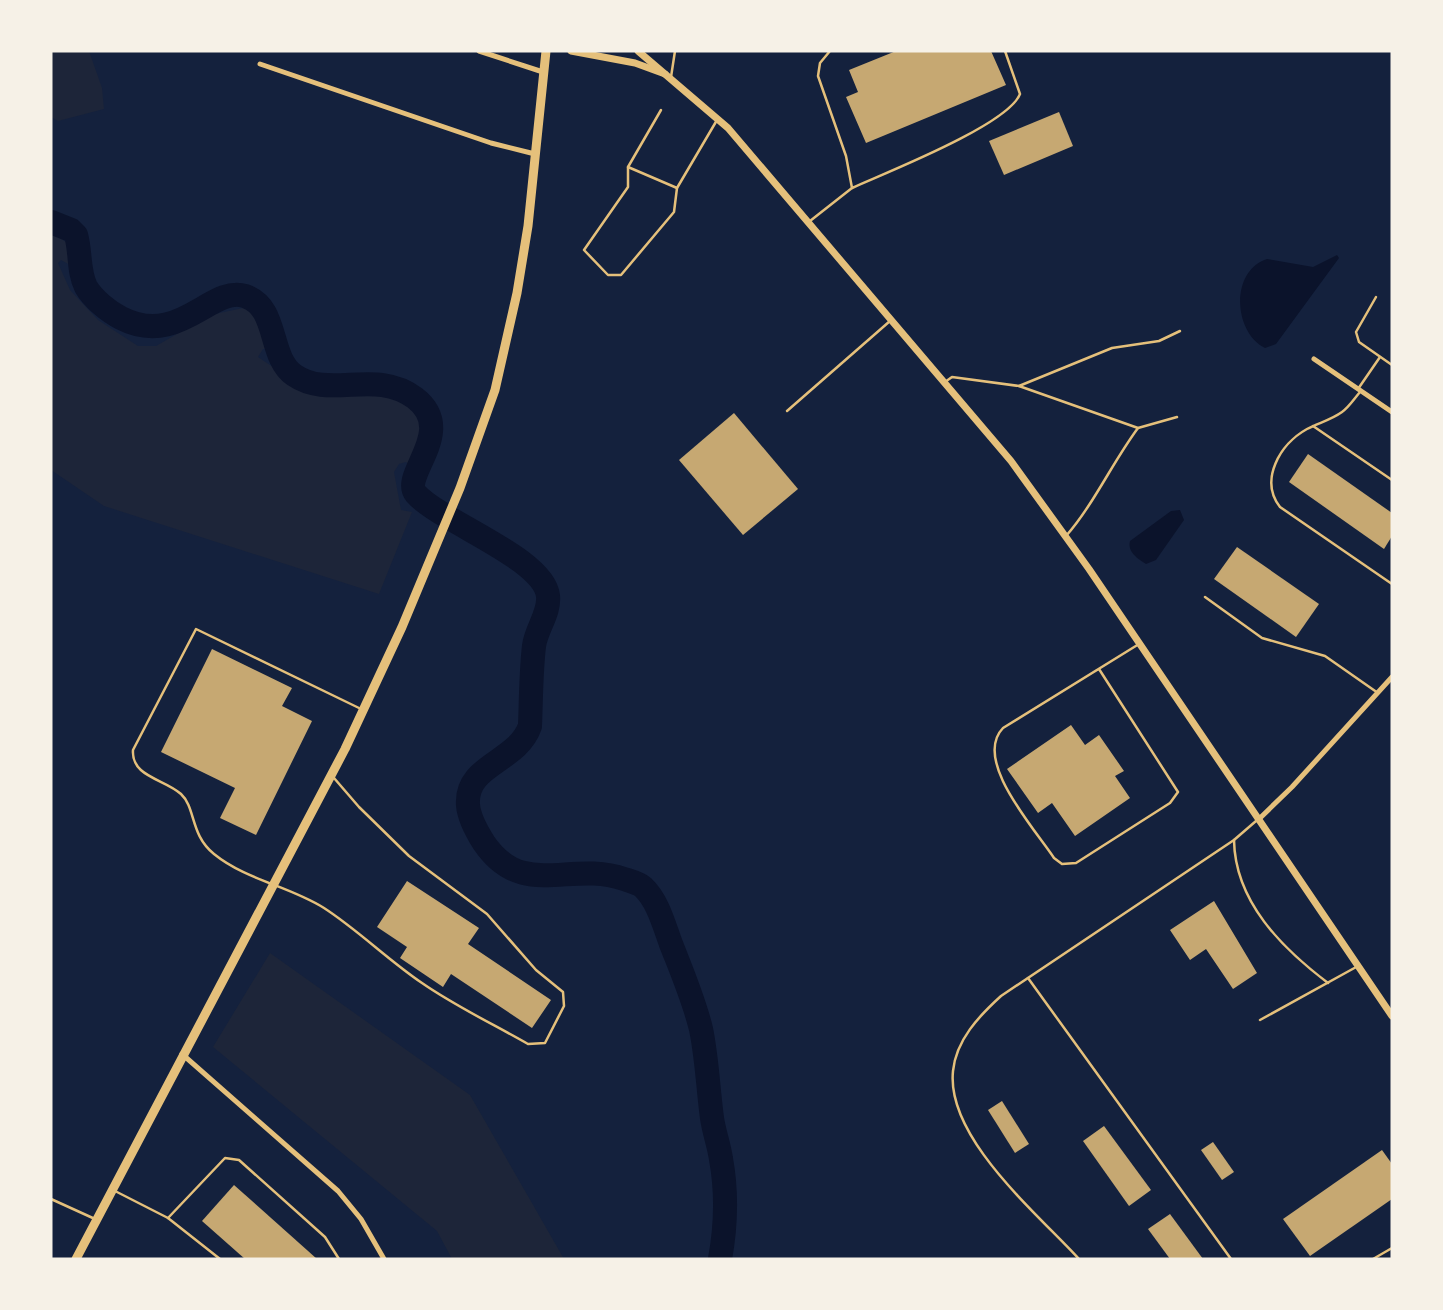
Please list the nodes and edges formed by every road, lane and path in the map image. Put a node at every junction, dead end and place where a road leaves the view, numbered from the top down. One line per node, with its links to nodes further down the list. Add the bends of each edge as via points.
1 (480, 51): 9 (street)
2 (545, 51): 9 (main road)
3 (571, 51): 10 (street, via 635,63)
4 (638, 51): 10 (street)
5 (675, 51): 10 (lane)
6 (830, 51): 16 (lane, via 820,62 818,76 846,156)
7 (1005, 51): 16 (lane, via 1020,94 1011,108 929,154)
8 (260, 64): 13 (street)
9 (543, 72): 13 (main road)
10 (671, 77): 12 (street)
11 (661, 110): 14 (lane)
12 (718, 118): 15 (lane); 17 (street)
13 (535, 154): 40 (main road, via 523,256 503,359 485,420 442,534)
14 (628, 167): 15 (lane); 15 (lane, via 628,187 584,250 608,275 621,275 674,212)
15 (677, 188)
16 (852, 188): 17 (lane)
17 (808, 222): 19 (street)
18 (1376, 297): 21 (lane, via 1356,332 1359,342)
19 (891, 320): 24 (street); 27 (lane)
20 (1180, 331): 25 (lane, via 1159,341 1112,348)
21 (1380, 357): 23 (lane); 26 (lane)
22 (1314, 359): 26 (street)
23 (1392, 365)
24 (945, 382): 25 (lane, via 952,377); 33 (street, via 1011,461)
25 (1019, 386): 31 (lane)
26 (1359, 390): 28 (street); 30 (lane, via 1344,411)
27 (787, 411)
28 (1392, 412)
29 (1177, 417): 31 (lane)
30 (1312, 426): 32 (lane); 34 (lane, via 1285,445 1272,474 1272,497 1280,508)
31 (1138, 428): 33 (lane)
32 (1392, 480)
33 (1065, 536): 36 (street)
34 (1392, 584)
35 (1205, 597): 39 (lane, via 1262,638 1325,656)
36 (1139, 644): 37 (lane); 42 (street)
37 (1099, 669): 37 (lane, via 1003,728 993,747 1005,786 1062,864 1076,863 1170,803 1178,792)
38 (1392, 677): 39 (street)
39 (1379, 694): 42 (street)
40 (363, 710): 41 (main road); 44 (lane, via 196,629 133,750 139,769 186,799 196,832 211,852)
41 (331, 775): 44 (main road); 44 (lane, via 408,856 487,914 536,970 563,992 564,1006 545,1043 528,1044 423,984 323,907)
42 (1258, 820): 43 (lane); 45 (street)
43 (1234, 840): 46 (lane); 47 (lane, via 1243,880 1269,930)
44 (273, 887): 50 (main road)
45 (1358, 966): 47 (lane); 48 (street)
46 (1028, 978): 60 (lane, via 992,1004 969,1031 955,1061 954,1096 993,1168); 61 (lane)
47 (1328, 983): 49 (lane)
48 (1392, 1016)
49 (1260, 1020)
50 (182, 1054): 51 (main road); 59 (street, via 338,1191)
51 (113, 1190): 53 (lane); 54 (main road)
52 (51, 1199): 54 (lane)
53 (168, 1218): 57 (lane); 58 (lane, via 225,1158 232,1158 325,1237)
54 (98, 1221): 56 (main road)
55 (1392, 1248): 62 (lane)
56 (76, 1259)
57 (220, 1259)
58 (339, 1259)
59 (384, 1259)
60 (1079, 1259)
61 (1231, 1259)
62 (1373, 1259)

